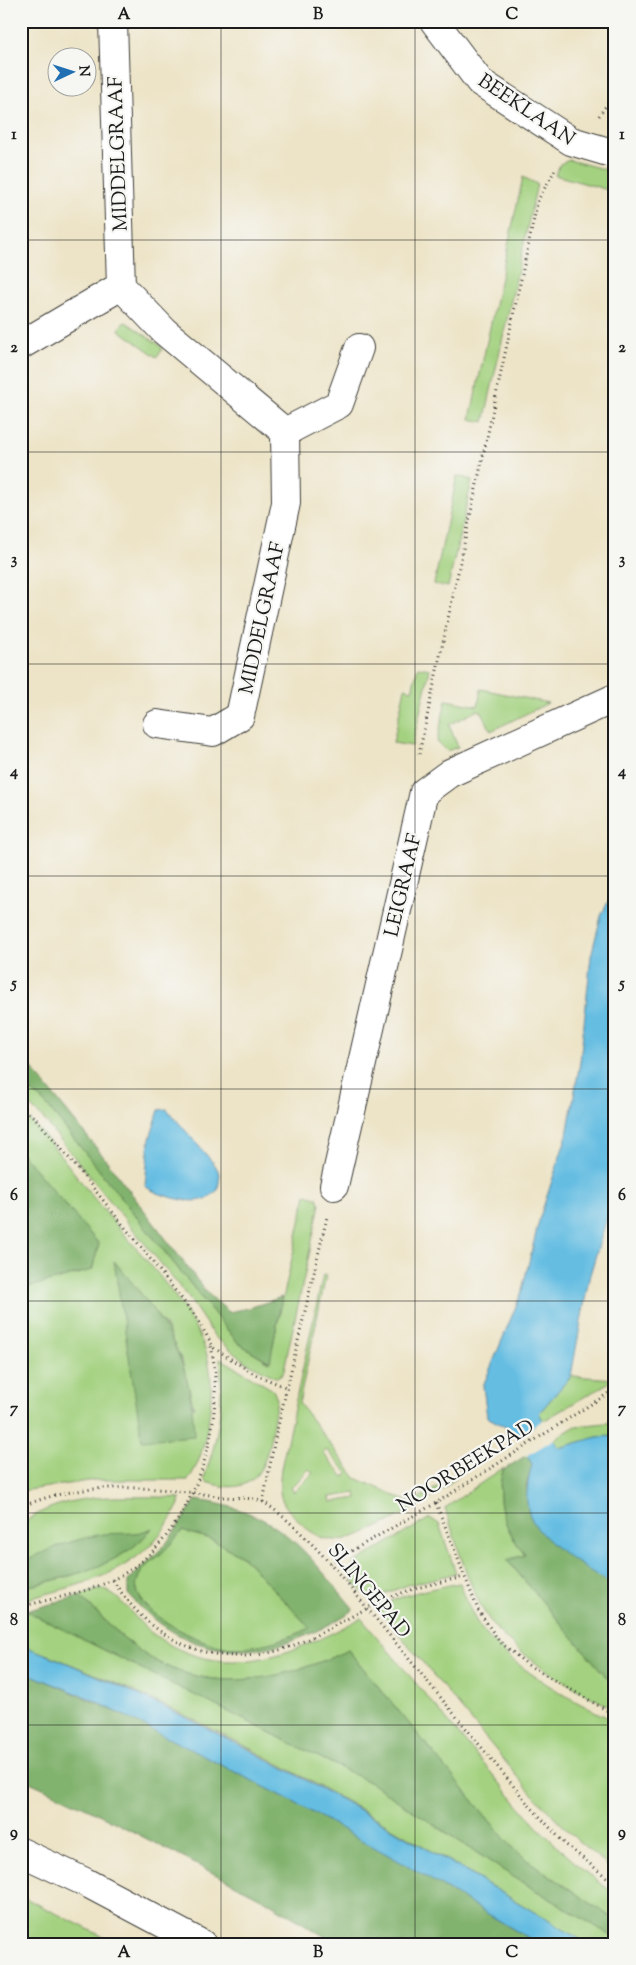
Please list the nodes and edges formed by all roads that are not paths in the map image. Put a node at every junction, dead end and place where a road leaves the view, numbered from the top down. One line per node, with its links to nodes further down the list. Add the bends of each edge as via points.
1 (113, 21): 4 (street, MIDDELGRAAF)
2 (434, 21): 3 (street, BEEKLAAN, via 480,82 571,141)
3 (615, 154)
4 (121, 286): 5 (street); 7 (street, via 164,331)
5 (21, 345)
6 (360, 348): 7 (street, via 339,404)
7 (285, 432): 9 (street, MIDDELGRAAF, via 286,503 240,716 213,732)
8 (615, 698): 10 (street, LEIGRAAF, via 450,773 424,792)
9 (157, 724)
10 (334, 1186)
11 (21, 1852): 12 (street)
12 (202, 1944)

